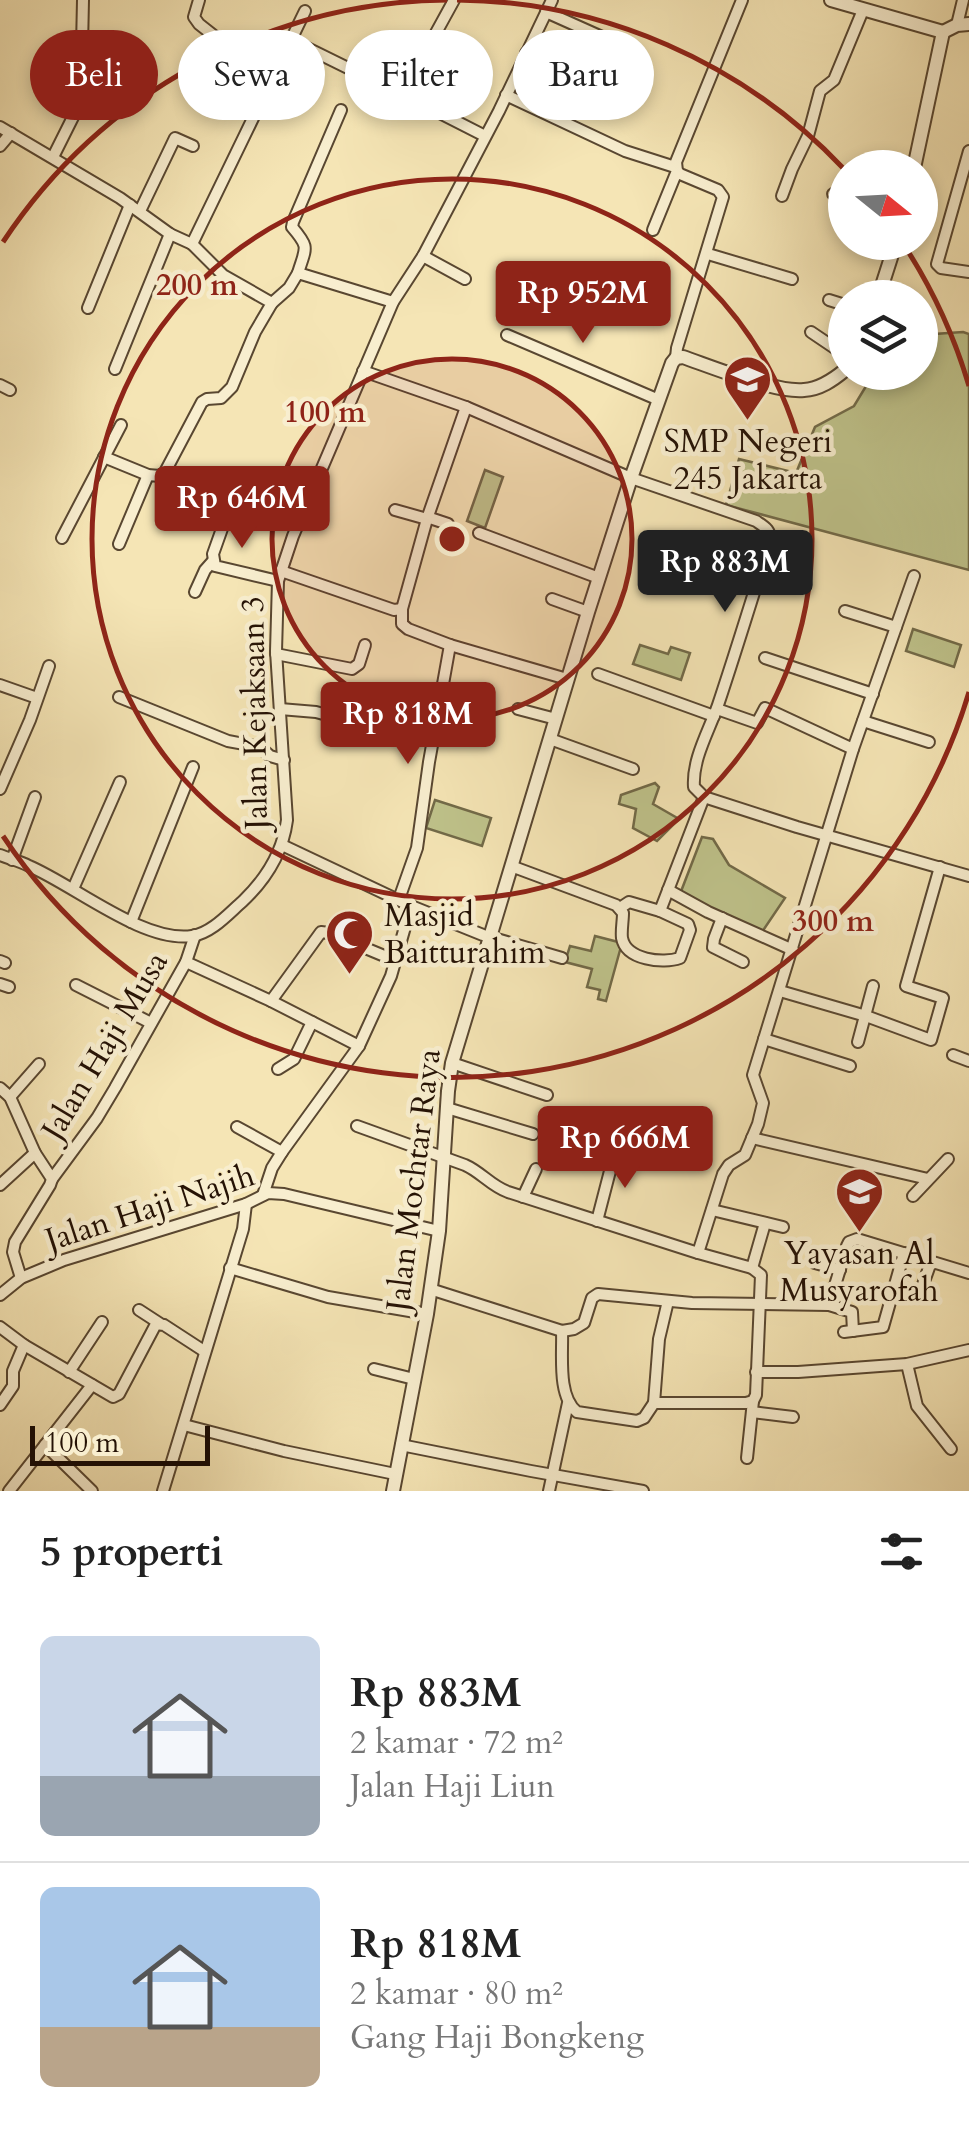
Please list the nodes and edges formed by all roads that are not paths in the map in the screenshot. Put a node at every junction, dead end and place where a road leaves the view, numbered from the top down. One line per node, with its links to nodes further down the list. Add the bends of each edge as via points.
1 (82, 0): 29 (street, via 81,92)
2 (199, 0): 12 (street, via 194,17)
3 (454, 0): 14 (street)
4 (552, 0): 10 (street, Jalan Kejaksaan 3)
5 (742, 0): 30 (street)
6 (831, 0): 9 (street)
7 (963, 0): 11 (street)
8 (305, 10): 13 (street)
9 (863, 10): 17 (street); 32 (street, via 834,80 820,91)
10 (546, 12): 15 (street, Jalan Kejaksaan 3); 16 (street)
11 (963, 25): 17 (street)
12 (207, 30)
13 (296, 30)
14 (438, 30)
15 (537, 30)
16 (586, 30)
17 (943, 32): 27 (street)
18 (513, 80): 19 (street, Jalan Kejaksaan 3)
19 (506, 95): 24 (street, Jalan Kejaksaan 3); 30 (street)
20 (340, 110): 40 (street, via 293,222 304,238)
21 (252, 120): 36 (street)
22 (454, 120): 24 (street)
23 (5, 130): 25 (street); 29 (street)
24 (485, 136): 38 (street, Jalan Kejaksaan 3)
25 (0, 146)
26 (193, 146): 33 (street, via 175,138)
27 (918, 150)
28 (969, 151): 31 (street)
29 (53, 157): 33 (street)
30 (676, 169): 34 (street); 37 (street, via 724,197)
31 (966, 178): 39 (street, via 937,264)
32 (782, 196)
33 (135, 208): 35 (street); 45 (street)
34 (653, 230)
35 (170, 234): 36 (street); 50 (street)
36 (192, 244): 43 (street, via 223,275)
37 (708, 254): 41 (street); 49 (street)
38 (424, 256): 42 (street); 44 (street, Jalan Kejaksaan 3)
39 (969, 272)
40 (298, 273): 43 (street); 44 (street)
41 (792, 279)
42 (466, 280)
43 (272, 302): 57 (street, via 227,394 202,402 165,472)
44 (394, 302): 51 (street, Jalan Kejaksaan 3)
45 (88, 308)
46 (811, 332): 48 (street)
47 (506, 335): 53 (street)
48 (828, 344)
49 (676, 358): 52 (street, via 802,391); 53 (street, Jalan Mochtar Raya)
50 (115, 370)
51 (363, 371): 54 (street); 67 (street, Jalan Kejaksaan 3)
52 (828, 382)
53 (660, 400): 58 (street, Jalan Mochtar Raya)
54 (466, 407): 58 (street); 61 (street)
55 (121, 425): 56 (street)
56 (104, 457): 57 (street); 64 (street)
57 (148, 475): 65 (street)
58 (631, 478): 69 (street, Jalan Mochtar Raya); 89 (street, via 769,530)
59 (229, 510): 66 (street)
60 (395, 510): 61 (street)
61 (427, 518): 62 (street); 72 (street)
62 (448, 524)
63 (479, 533): 69 (street)
64 (62, 538)
65 (119, 544)
66 (213, 562): 67 (street); 70 (street)
67 (279, 576): 72 (street); 78 (street, Jalan Kejaksaan 3)
68 (914, 576): 75 (street)
69 (599, 578): 74 (street, Jalan Mochtar Raya)
70 (196, 592)
71 (552, 599): 74 (street)
72 (402, 610): 77 (street, via 408,629)
73 (845, 611): 75 (street)
74 (588, 612): 82 (street, Jalan Mochtar Raya)
75 (896, 626): 84 (street)
76 (365, 645): 78 (street, via 352,669)
77 (450, 645): 82 (street); 111 (street, via 417,848)
78 (276, 654): 87 (street, Jalan Kejaksaan 3)
79 (765, 658): 84 (street)
80 (49, 666): 86 (street)
81 (598, 674): 89 (street)
82 (567, 679): 90 (street, Jalan Mochtar Raya)
83 (0, 685): 86 (street)
84 (873, 694): 91 (street)
85 (119, 697): 96 (street)
86 (37, 698): 100 (street)
87 (280, 709): 92 (street); 96 (street, Jalan Kejaksaan 3)
88 (518, 709): 90 (street)
89 (715, 713): 95 (street, via 758,723 765,708); 101 (street, via 694,777)
90 (556, 720): 93 (street, Jalan Mochtar Raya)
91 (864, 722): 94 (street); 95 (street)
92 (400, 735)
93 (550, 740): 98 (street); 106 (street, Jalan Mochtar Raya)
94 (929, 742)
95 (853, 749): 103 (street)
96 (284, 760): 104 (street, Jalan Kejaksaan 3, via 288,820)
97 (192, 767): 116 (street)
98 (634, 769)
99 (120, 782): 109 (street)
100 (0, 789)
101 (704, 796): 103 (street); 110 (street)
102 (35, 797): 105 (street)
103 (828, 836): 107 (street); 119 (street)
104 (282, 845): 111 (street); 117 (street, Jalan Kejaksaan 3, via 251,892)
105 (6, 857): 109 (street)
106 (510, 866): 113 (street); 118 (street, Jalan Mochtar Raya)
107 (940, 866): 108 (street); 128 (street, via 906,986 943,998 930,1040)
108 (969, 876)
109 (73, 889): 116 (street)
110 (668, 890): 114 (street); 115 (street)
111 (399, 900): 112 (street)
112 (411, 906): 118 (street); 121 (street)
113 (620, 908): 114 (street, via 629,902); 114 (street, via 630,952 676,960 690,926)
114 (660, 912)
115 (722, 918): 119 (street); 123 (street, via 713,949)
116 (131, 922): 117 (street)
117 (195, 936): 122 (street, Jalan Haji Musa)
118 (490, 938): 120 (street); 137 (street, Jalan Mochtar Raya)
119 (793, 950): 126 (street)
120 (562, 958)
121 (394, 960): 127 (street, via 321,932); 133 (street)
122 (186, 962): 127 (street); 130 (street, Jalan Haji Musa)
123 (743, 962)
124 (76, 984): 130 (street)
125 (873, 986): 128 (street)
126 (780, 991): 128 (street); 131 (street)
127 (272, 1001): 129 (street)
128 (866, 1016): 132 (street)
129 (312, 1022): 133 (street); 139 (street, via 294,1059)
130 (150, 1023): 154 (street, Jalan Haji Musa, via 97,1118)
131 (764, 1039): 138 (street); 147 (street, via 752,1075 763,1103)
132 (858, 1042)
133 (359, 1046): 149 (street)
134 (953, 1055): 135 (street)
135 (969, 1061)
136 (39, 1064): 142 (street)
137 (452, 1064): 141 (street); 143 (street, Jalan Mochtar Raya)
138 (850, 1066)
139 (278, 1069)
140 (0, 1088): 142 (street, Jalan Haji Musa)
141 (547, 1095)
142 (10, 1097): 148 (street, Jalan Haji Musa)
143 (447, 1108): 146 (street); 151 (street, Jalan Mochtar Raya)
144 (357, 1126): 151 (street)
145 (237, 1128): 149 (street)
146 (533, 1134)
147 (752, 1138): 155 (street); 161 (street, via 746,1155 726,1169)
148 (35, 1152): 154 (street, Jalan Haji Musa); 156 (street)
149 (282, 1152): 157 (street)
150 (652, 1155): 162 (street, via 617,1144)
151 (444, 1156): 159 (street); 165 (street, Jalan Mochtar Raya)
152 (948, 1158): 155 (street)
153 (536, 1170): 159 (street)
154 (52, 1179): 174 (street, Jalan Haji Musa, via 15,1242)
155 (928, 1179): 158 (street)
156 (0, 1185)
157 (263, 1194): 160 (street, Jalan Haji Najih); 165 (street, Jalan Haji Najih)
158 (913, 1196)
159 (523, 1197): 162 (street)
160 (246, 1204): 170 (street); 174 (street, Jalan Haji Najih)
161 (712, 1210): 163 (street); 166 (street)
162 (596, 1221): 166 (street)
163 (765, 1223): 164 (street); 171 (street)
164 (783, 1227)
165 (439, 1231): 175 (street, Jalan Mochtar Raya)
166 (698, 1253): 171 (street)
167 (904, 1253): 168 (street); 172 (street, via 853,1240); 180 (street, via 883,1327 848,1332 852,1312)
168 (931, 1262): 173 (street); 176 (street)
169 (815, 1263): 172 (street)
170 (230, 1268): 182 (street, via 328,1297); 189 (street)
171 (752, 1268): 179 (street, via 761,1275)
172 (840, 1270): 180 (street)
173 (969, 1274)
174 (21, 1278): 177 (street, Jalan Haji Najih)
175 (430, 1289): 182 (street, Jalan Mochtar Raya); 186 (street)
176 (921, 1290)
177 (0, 1295)
178 (668, 1301): 179 (street); 186 (street, via 596,1294 584,1323); 197 (street)
179 (758, 1304): 180 (street); 193 (street)
180 (829, 1305)
181 (139, 1310): 184 (street)
182 (427, 1314): 194 (street, Jalan Mochtar Raya)
183 (102, 1322): 192 (street)
184 (158, 1323): 189 (street); 195 (street, via 118,1395)
185 (0, 1327): 187 (street)
186 (562, 1331): 196 (street)
187 (24, 1345): 192 (street); 198 (street)
188 (969, 1350): 190 (street)
189 (204, 1351): 201 (street)
190 (907, 1364): 193 (street); 204 (street, via 917,1406)
191 (374, 1369): 194 (street)
192 (69, 1372): 195 (street)
193 (756, 1372): 199 (street)
194 (414, 1379): 202 (street, Jalan Mochtar Raya)
195 (92, 1385): 203 (street)
196 (568, 1403): 197 (street, via 576,1412 631,1422 644,1418); 207 (street)
197 (654, 1403): 199 (street)
198 (0, 1405)
199 (750, 1405): 200 (street); 205 (street)
200 (794, 1417)
201 (184, 1425): 206 (street); 210 (street)
202 (401, 1444): 206 (street, Jalan Mochtar Raya); 207 (street)
203 (45, 1445): 208 (street); 209 (street)
204 (951, 1449)
205 (746, 1458)
206 (395, 1474): 211 (street, Jalan Mochtar Raya)
207 (552, 1475): 212 (street); 213 (street)
208 (8, 1491)
209 (92, 1491)
210 (163, 1491)
211 (393, 1491)
212 (549, 1491)
213 (642, 1491)

